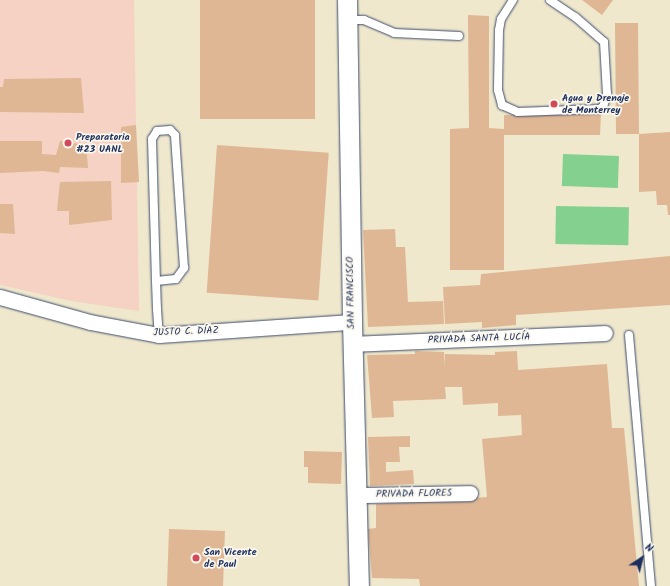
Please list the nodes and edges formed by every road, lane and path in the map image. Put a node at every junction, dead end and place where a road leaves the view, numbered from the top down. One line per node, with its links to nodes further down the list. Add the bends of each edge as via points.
1 (347, 0): 4 (street, SAN FRANCISCO)
2 (513, 0): 3 (lane, via 501,19 499,30 498,90 502,105 518,112 599,109 603,106 607,94 604,42)
3 (550, 0)
4 (348, 20): 5 (lane, via 364,20 394,33); 8 (street, SAN FRANCISCO)
5 (459, 36)
6 (156, 281): 6 (lane, via 176,279 184,268 175,135 170,130 157,131 152,139); 10 (lane)
7 (0, 297): 10 (street, JUSTO C. DÍAZ, via 90,322)
8 (352, 322): 10 (street, JUSTO C. DÍAZ); 12 (street, SAN FRANCISCO)
9 (605, 333): 12 (street, PRIVADA SANTA LUCÍA)
10 (159, 335)
11 (629, 335): 16 (lane)
12 (352, 344): 14 (street, SAN FRANCISCO)
13 (470, 493): 14 (street, PRIVADA FLORES)
14 (358, 495): 15 (street, SAN FRANCISCO)
15 (359, 586)
16 (651, 586)

